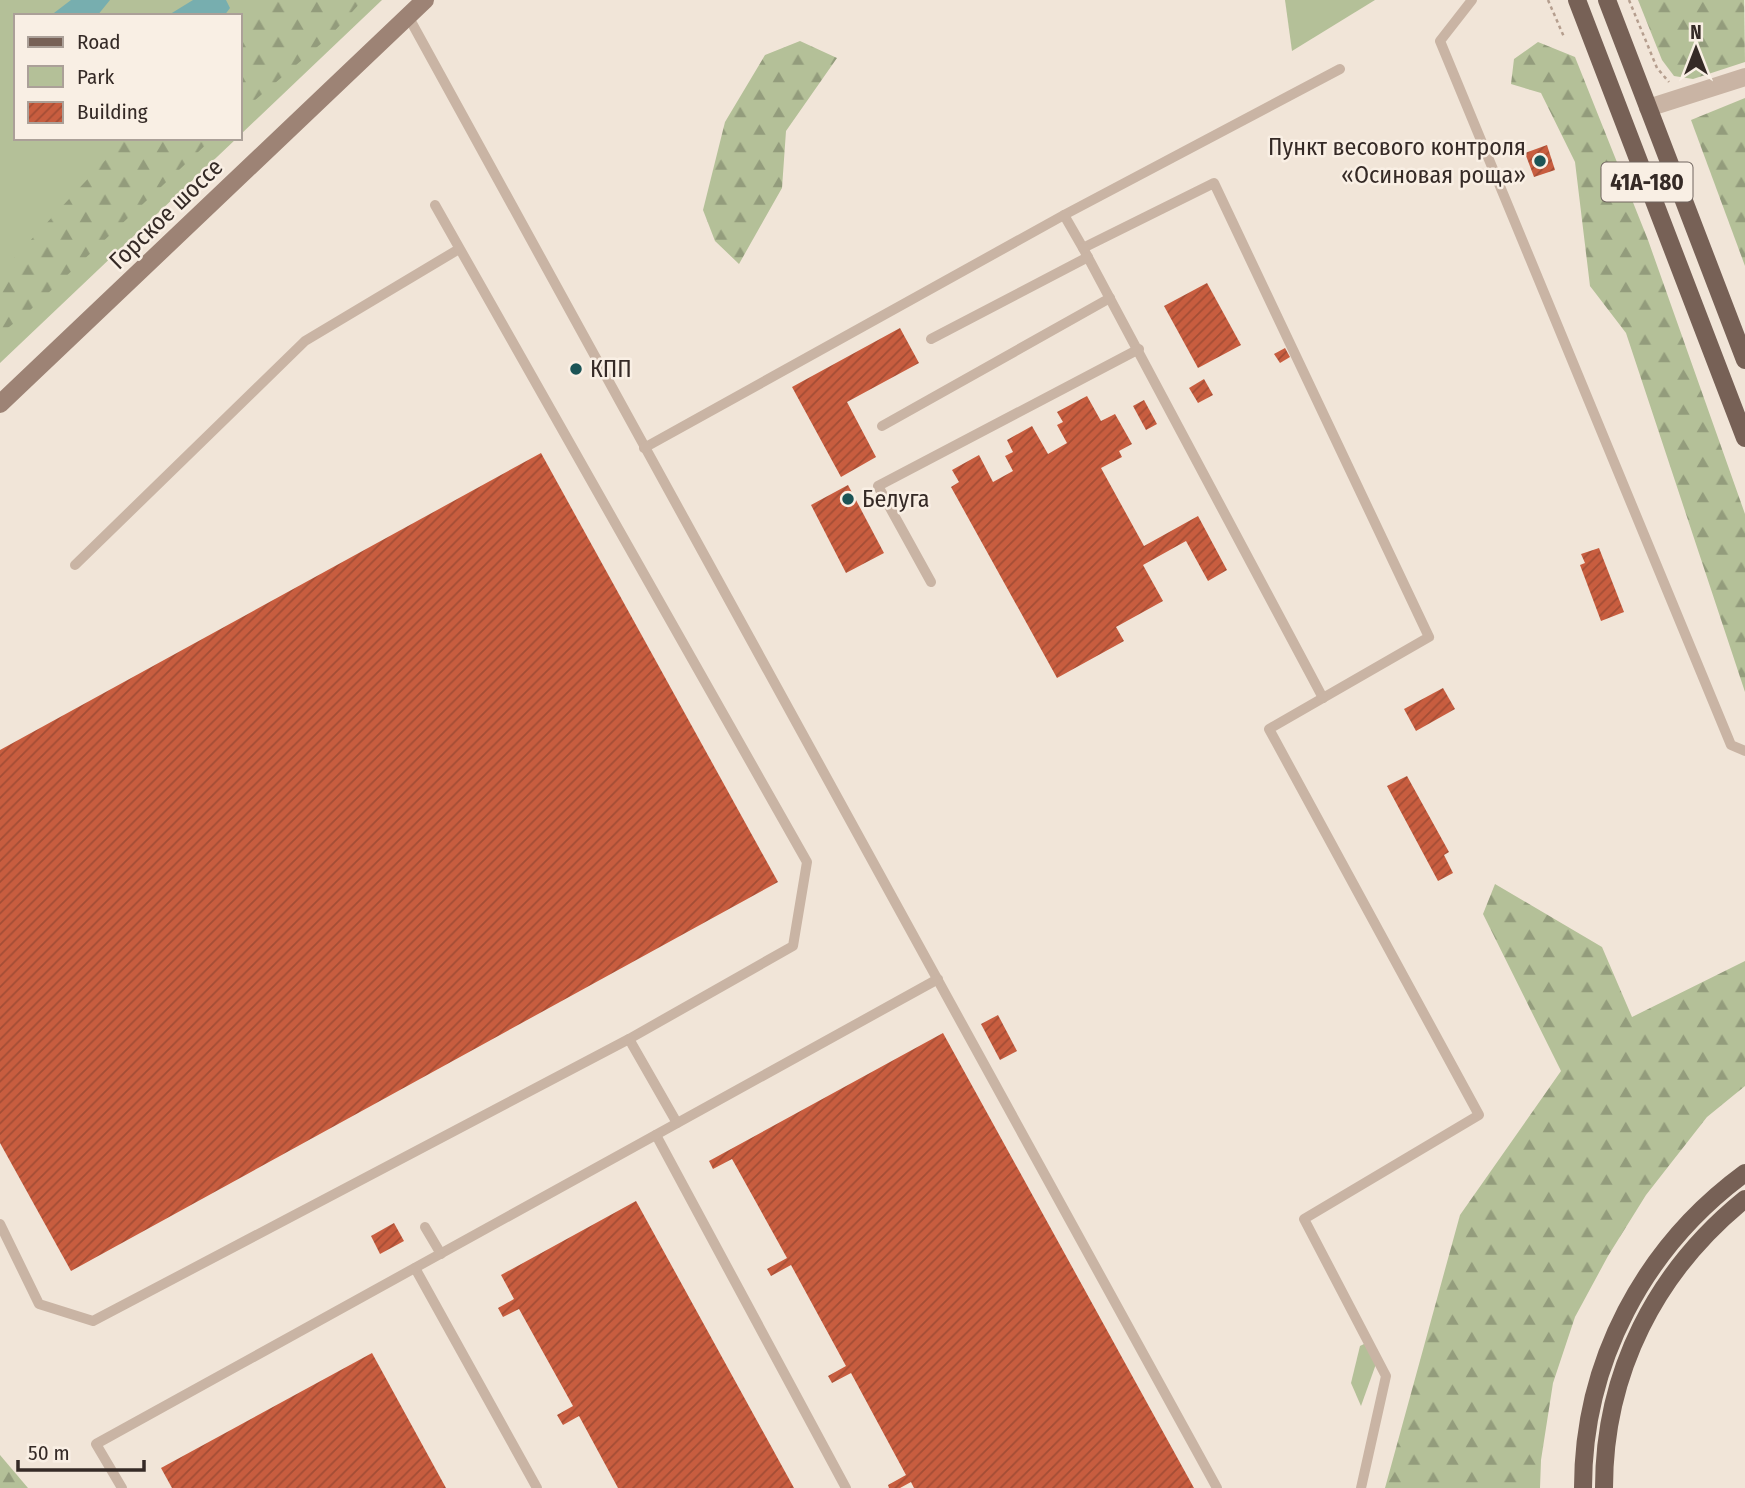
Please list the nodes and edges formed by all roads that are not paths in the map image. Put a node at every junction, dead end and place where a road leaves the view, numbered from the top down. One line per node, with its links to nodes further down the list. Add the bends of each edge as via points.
1 (425, 0): 5 (main road, Горское шоссе)
2 (1472, 0): 24 (lane, via 1440,41 1731,745)
3 (1577, 0): 19 (main road, 41А-180)
4 (1606, 0): 8 (main road, 41А-180)
5 (408, 16): 17 (main road, Горское шоссе); 20 (lane)
6 (1340, 69): 10 (lane)
7 (1745, 77): 8 (street)
8 (1648, 108): 16 (main road, 41А-180)
9 (435, 205): 11 (lane)
10 (1064, 215): 12 (lane); 20 (lane)
11 (459, 249): 21 (lane, via 305,341); 26 (lane, via 807,862 793,946)
12 (1086, 253): 13 (lane); 14 (lane); 23 (lane, via 1214,183 1429,637)
13 (1110, 298): 15 (lane); 18 (lane)
14 (931, 339)
15 (1139, 349): 22 (lane, via 878,486); 23 (lane)
16 (1745, 360)
17 (0, 404)
18 (882, 426)
19 (1745, 438)
20 (644, 448): 25 (lane)
21 (75, 565)
22 (931, 582)
23 (1323, 698): 39 (lane, via 1269,729 1479,1115 1304,1219 1386,1376)
24 (1745, 751)
25 (938, 979): 27 (lane); 38 (lane)
26 (629, 1039): 27 (lane); 31 (lane, via 93,1321 40,1304)
27 (677, 1123): 28 (lane)
28 (656, 1135): 33 (lane); 37 (lane)
29 (1745, 1173): 40 (main road, via 1681,1229 1621,1318 1592,1405)
30 (1745, 1199): 41 (main road, via 1696,1242 1639,1328 1612,1409)
31 (0, 1224)
32 (425, 1227): 33 (lane)
33 (441, 1254): 34 (lane)
34 (415, 1268): 35 (lane, via 96,1444); 36 (lane)
35 (122, 1488)
36 (537, 1488)
37 (846, 1488)
38 (1217, 1488)
39 (1361, 1488)
40 (1583, 1488)
41 (1604, 1488)

